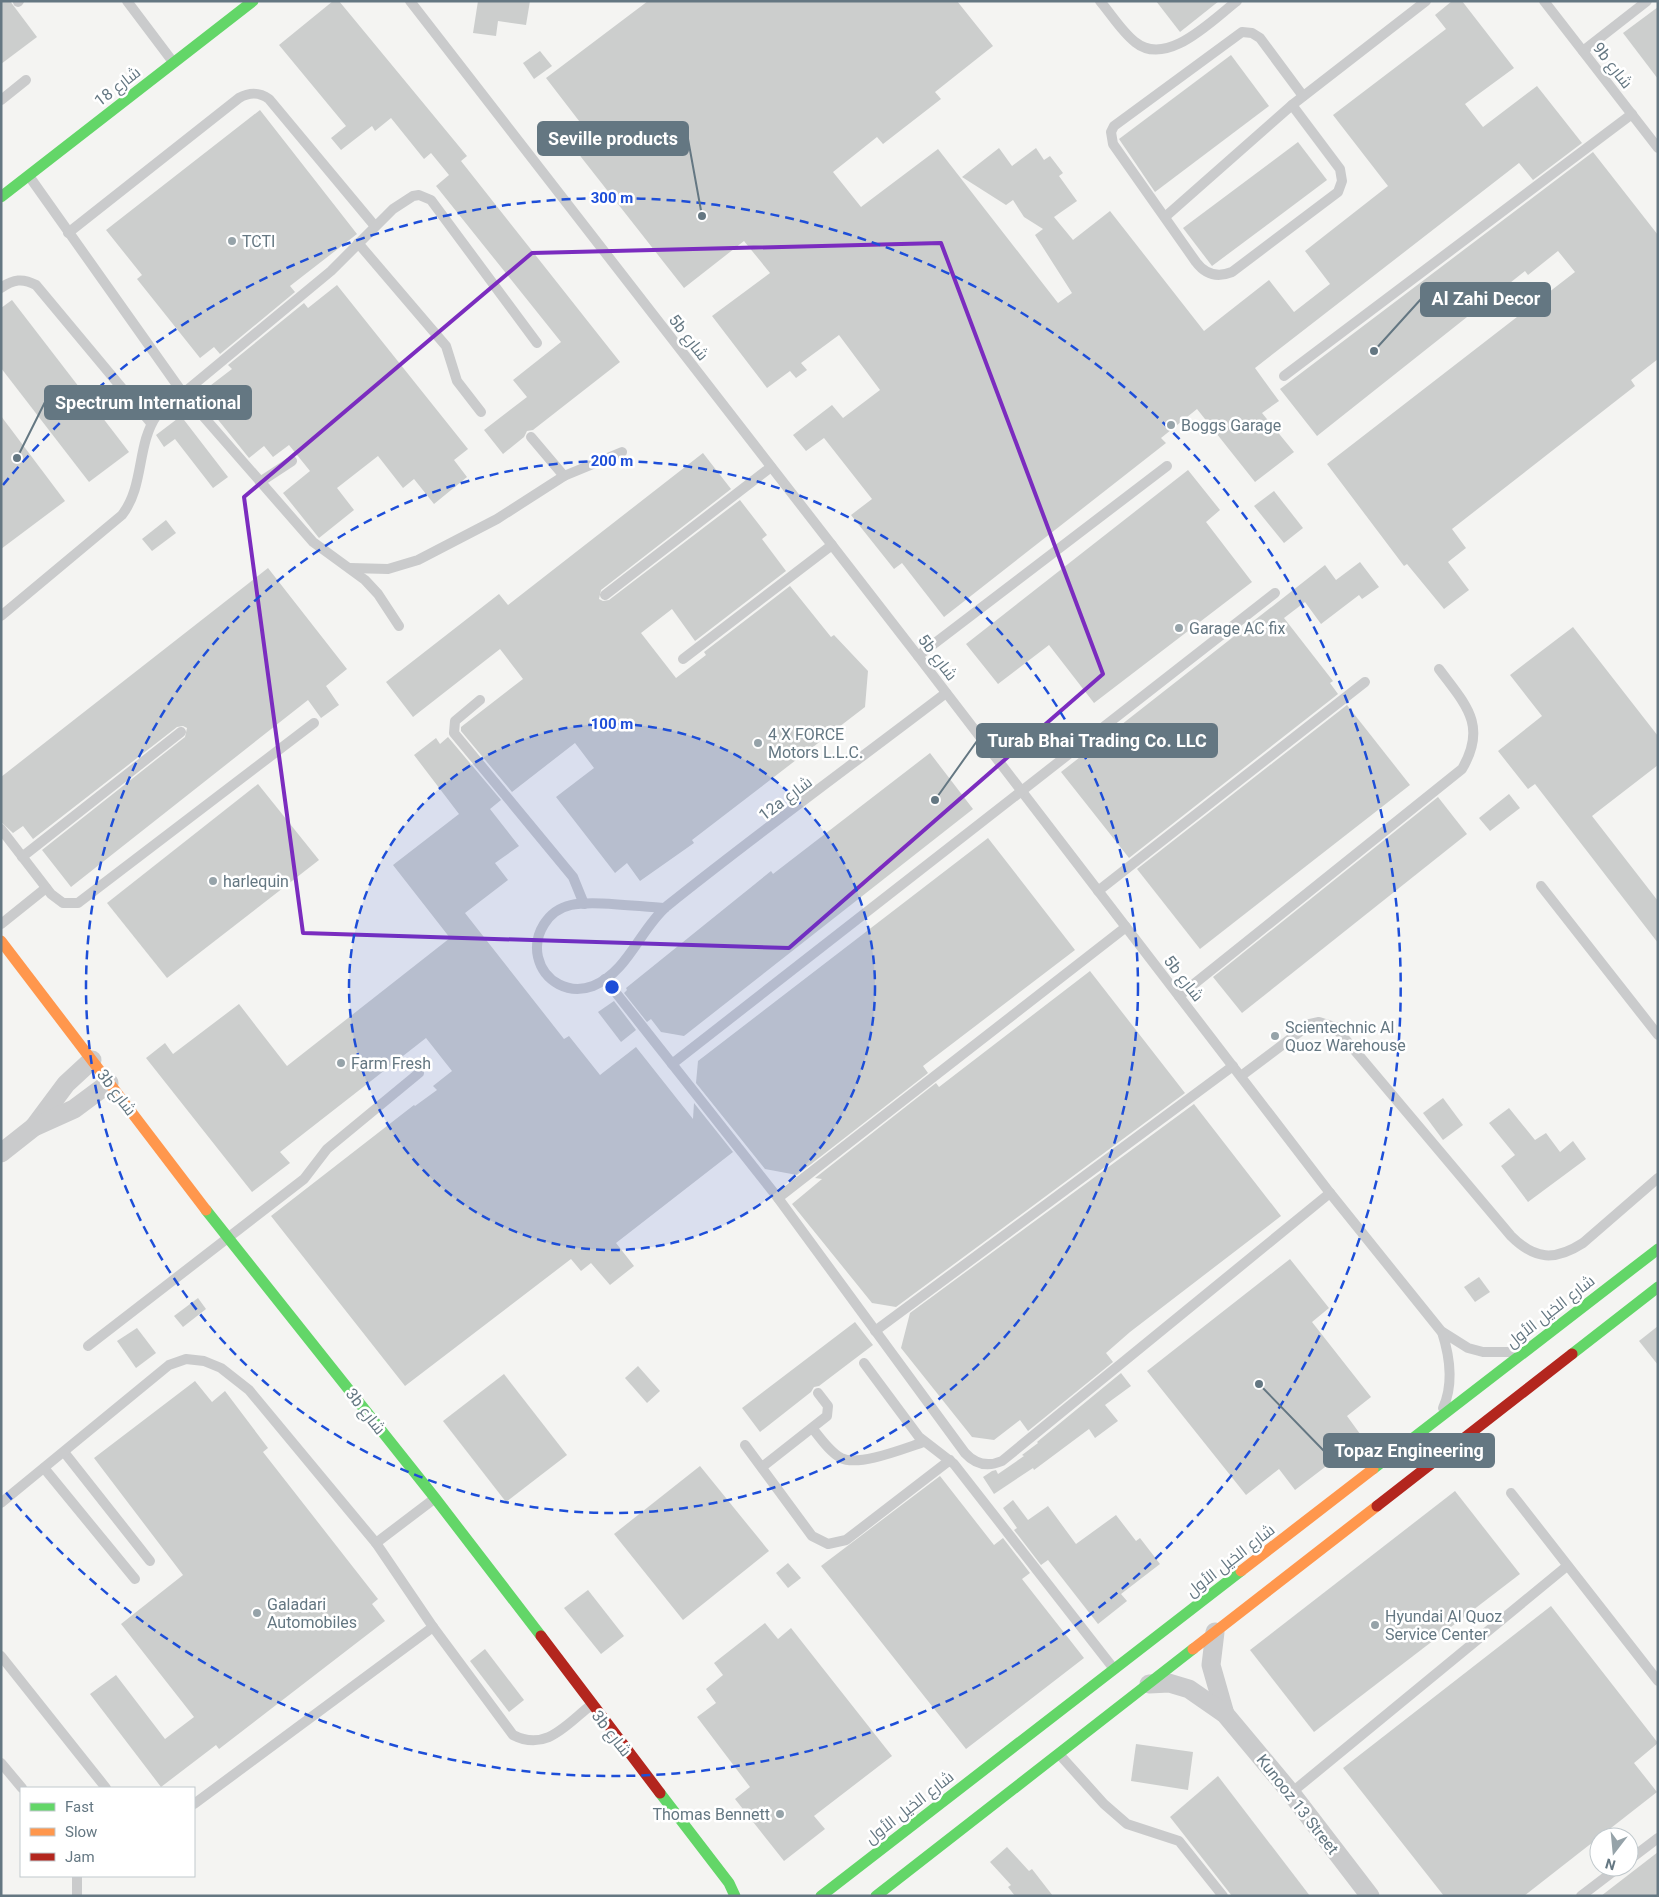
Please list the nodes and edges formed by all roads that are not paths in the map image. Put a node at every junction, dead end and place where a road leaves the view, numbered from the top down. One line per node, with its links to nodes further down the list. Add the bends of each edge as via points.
1 (127, 1): 10 (lane)
2 (253, 1): 10 (main road, شارع 18)
3 (410, 1): 33 (lane, 5b شارع)
4 (1100, 1): 5 (lane, via 1135,42 1157,50 1179,45)
5 (1237, 1)
6 (1426, 1): 12 (lane)
7 (1544, 1): 9 (lane, 9b شارع)
8 (1647, 1): 9 (lane)
9 (1582, 51): 15 (lane, 9b شارع)
10 (173, 63): 17 (main road, شارع 18)
11 (26, 80): 13 (lane)
12 (1303, 96): 14 (lane); 19 (lane, via 1260,38 1242,32 1118,122 1111,132 1112,144)
13 (1, 100)
14 (1292, 105): 19 (lane); 19 (lane, via 1340,169 1341,187 1334,197 1232,272 1220,275 1201,268)
15 (1632, 114): 16 (lane, 9b شارع); 25 (lane)
16 (1658, 148)
17 (29, 175): 18 (main road, شارع 18); 21 (lane)
18 (2, 195)
19 (1166, 217)
20 (374, 226): 21 (lane, via 269,99 251,93 239,98); 22 (lane); 24 (lane, via 413,196 425,196 431,200)
21 (68, 233): 26 (lane)
22 (358, 244): 26 (lane, via 331,271); 27 (lane, via 446,346 457,381)
23 (1, 288): 28 (lane, via 15,280 36,285)
24 (537, 342)
25 (1284, 376)
26 (182, 392): 28 (lane); 35 (lane)
27 (482, 412)
28 (151, 423): 40 (lane, via 144,440 133,497 122,515)
29 (531, 437): 34 (lane)
30 (622, 452): 34 (lane)
31 (292, 461): 35 (lane)
32 (1167, 466): 42 (lane)
33 (771, 467): 36 (lane, 5b شارع); 39 (lane)
34 (564, 476): 37 (lane, via 497,519 418,560 388,569)
35 (260, 482): 37 (lane, via 314,542)
36 (832, 546): 42 (lane, 5b شارع); 43 (lane)
37 (350, 568): 41 (lane, via 378,594)
38 (1275, 592): 50 (lane)
39 (605, 596)
40 (1, 616)
41 (399, 626)
42 (918, 656): 46 (lane, 5b شارع)
43 (684, 659)
44 (1439, 669): 62 (lane, via 1467,707 1473,722 1473,747 1462,769)
45 (1365, 682): 55 (lane)
46 (946, 693): 50 (lane, 5b شارع); 57 (lane, 12a شارع)
47 (480, 700): 56 (lane, via 455,721 454,733 573,877)
48 (314, 723): 54 (lane, via 86,899 78,903 63,903)
49 (181, 732): 52 (lane)
50 (1022, 792): 55 (lane, 5b شارع); 65 (lane)
51 (1, 829): 52 (lane)
52 (22, 857): 54 (lane)
53 (1542, 886): 63 (lane)
54 (46, 888): 58 (lane)
55 (1098, 891): 59 (lane, 5b شارع)
56 (584, 904): 57 (lane, 12a شارع); 61 (lane, 12a شارع, via 563,907 547,919 538,936 538,956 546,974 570,990 594,986)
57 (665, 908): 61 (lane, 12a شارع)
58 (1, 924)
59 (1126, 927): 62 (lane, 5b شارع); 74 (lane)
60 (1, 941): 64 (main road, 3b شارع)
61 (605, 979): 65 (lane)
62 (1179, 996): 66 (lane, 5b شارع)
63 (1658, 1035)
64 (92, 1060): 69 (main road, 3b شارع); 70 (street, via 66,1084)
65 (672, 1064): 74 (lane)
66 (1233, 1066): 68 (lane, 5b شارع); 78 (lane)
67 (419, 1073): 75 (lane, via 326,1149 304,1179)
68 (1241, 1076): 72 (lane, via 1310,1024 1318,1022 1335,1027 1511,1236 1522,1248 1537,1254 1554,1256 1570,1252); 73 (lane, 5b شارع)
69 (109, 1083): 70 (street, via 74,1109); 75 (main road, 3b شارع)
70 (34, 1127): 71 (street)
71 (1, 1153)
72 (1658, 1178)
73 (1330, 1193): 78 (lane, via 996,1463 982,1464 970,1458); 79 (lane, 5b شارع)
74 (778, 1198): 78 (lane)
75 (228, 1238): 80 (lane); 93 (main road, 3b شارع)
76 (1658, 1248): 81 (main road, شارع الخيل الأول)
77 (1658, 1287): 100 (main road)
78 (875, 1331)
79 (1441, 1331): 81 (lane, 5b شارع, via 1461,1344 1483,1352 1515,1352); 84 (lane, 5b شارع, via 1450,1375)
80 (88, 1346)
81 (1530, 1347): 84 (main road, شارع الخيل الأول)
82 (864, 1363): 86 (lane)
83 (818, 1393): 85 (lane, via 829,1411)
84 (1438, 1418): 102 (main road, شارع الخيل الأول)
85 (813, 1429): 86 (lane, via 834,1453 849,1461); 90 (lane)
86 (924, 1442): 89 (lane)
87 (746, 1445): 90 (lane)
88 (64, 1452): 91 (lane); 95 (lane, via 169,1365 186,1359 204,1361 221,1368 249,1390); 96 (lane)
89 (950, 1460): 90 (lane, via 846,1540 834,1544 822,1543 812,1536); 102 (lane)
90 (762, 1467)
91 (44, 1468): 94 (lane); 98 (lane)
92 (1511, 1493): 97 (lane)
93 (435, 1498): 95 (lane); 105 (main road, 3b شارع)
94 (1, 1503)
95 (376, 1543): 99 (lane)
96 (150, 1561)
97 (1567, 1566): 103 (lane); 111 (lane)
98 (135, 1579)
99 (433, 1627): 105 (lane, via 506,1728 522,1740 538,1741 552,1736); 112 (lane)
100 (1215, 1632): 104 (main road); 106 (street, Kunooz 13 Street, via 1211,1665)
101 (1, 1656): 110 (lane)
102 (1115, 1670): 120 (main road, شارع الخيل الأول)
103 (1658, 1681)
104 (1149, 1684): 106 (street, Kunooz 13 Street, via 1169,1683 1189,1689); 107 (main road)
105 (591, 1705): 117 (main road, 3b شارع)
106 (1225, 1714): 111 (street, Kunooz 13 Street)
107 (1059, 1754): 121 (main road); 122 (lane, via 1104,1804 1127,1824 1179,1841)
108 (1, 1763): 109 (lane)
109 (21, 1787)
110 (105, 1787)
111 (1291, 1793): 123 (street, Kunooz 13 Street)
112 (195, 1803)
113 (1658, 1838): 114 (lane)
114 (1639, 1852)
115 (77, 1877): 118 (lane)
116 (1607, 1877): 124 (lane)
117 (732, 1889): 119 (street, 3b شارع)
118 (77, 1896)
119 (744, 1896)
120 (821, 1896)
121 (876, 1896)
122 (1223, 1896)
123 (1370, 1896)
124 (1581, 1896)

